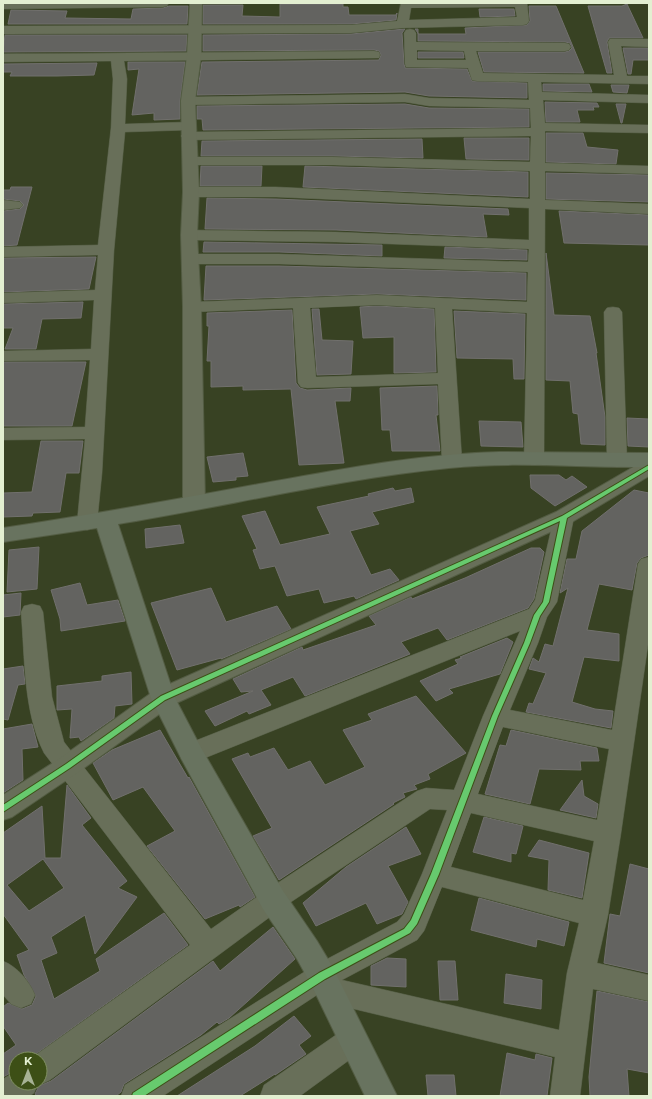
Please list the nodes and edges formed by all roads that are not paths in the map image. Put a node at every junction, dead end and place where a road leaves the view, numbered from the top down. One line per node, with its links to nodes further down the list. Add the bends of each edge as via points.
1 (163, 3): 4 (street)
2 (196, 3): 7 (street)
3 (521, 3): 6 (street, via 523,21); 6 (street, via 406,4)
4 (96, 4): 5 (street); 8 (street)
5 (7, 15): 8 (street)
6 (406, 28): 7 (street); 10 (street)
7 (194, 30): 8 (street); 14 (street)
8 (106, 31): 15 (street)
9 (649, 43): 19 (street, via 614,42)
10 (410, 46): 11 (street); 17 (street, via 411,64)
11 (469, 47): 12 (street); 17 (street)
12 (565, 47)
13 (374, 55): 14 (street)
14 (194, 56): 15 (street); 23 (street)
15 (113, 57): 16 (street); 24 (street, via 120,79)
16 (3, 58)
17 (473, 64): 18 (street, via 477,77)
18 (534, 79): 19 (street); 22 (street)
19 (621, 79): 20 (street)
20 (649, 80)
21 (649, 99): 22 (street)
22 (536, 100): 23 (street, via 429,102 405,98); 25 (street)
23 (188, 101): 27 (street)
24 (118, 128): 27 (street); 36 (street)
25 (538, 129): 26 (street); 27 (street); 29 (street)
26 (649, 129)
27 (188, 131): 28 (street)
28 (190, 161): 29 (street, via 333,160); 31 (street)
29 (537, 166): 30 (street); 32 (street)
30 (649, 170)
31 (191, 192): 32 (street, via 276,192); 34 (street)
32 (537, 205): 33 (street); 35 (street)
33 (649, 209)
34 (189, 236): 35 (street, via 336,237); 38 (street)
35 (536, 245): 39 (street)
36 (106, 250): 37 (street); 40 (street)
37 (3, 252)
38 (190, 259): 39 (street, via 280,259); 44 (street)
39 (536, 267): 45 (street)
40 (104, 295): 41 (street); 47 (street)
41 (3, 298)
42 (301, 302): 43 (street, via 377,300); 44 (street); 49 (street, via 307,383)
43 (443, 303): 45 (street); 49 (street)
44 (192, 307): 57 (street)
45 (536, 308): 52 (street)
46 (613, 312): 55 (street)
47 (99, 354): 48 (street); 50 (street)
48 (3, 356)
49 (447, 378): 54 (street)
50 (94, 433): 51 (street); 59 (street)
51 (3, 434)
52 (534, 459): 54 (main road); 55 (main road)
53 (649, 460): 55 (main road)
54 (452, 461): 57 (main road, via 377,470)
55 (617, 461)
56 (649, 467): 58 (street)
57 (194, 503): 59 (main road)
58 (564, 517): 63 (street, via 546,602); 64 (street)
59 (96, 521): 60 (main road); 64 (main road)
60 (3, 535)
61 (649, 564): 66 (street)
62 (32, 612): 68 (street, via 46,729 53,746)
63 (537, 615): 65 (street); 67 (street)
64 (164, 698): 67 (main road); 68 (street)
65 (495, 716): 66 (street); 69 (street)
66 (621, 742): 71 (street)
67 (191, 753): 73 (main road)
68 (68, 766): 70 (street); 75 (street)
69 (462, 801): 71 (street); 72 (street); 73 (street, via 426,798)
70 (3, 809)
71 (608, 833): 74 (street)
72 (435, 874): 74 (street); 78 (street, via 414,922 407,931)
73 (273, 900): 75 (street); 78 (main road, via 307,950)
74 (594, 915): 76 (street)
75 (208, 947): 83 (street)
76 (581, 973): 79 (street); 82 (street)
77 (3, 974): 80 (street)
78 (325, 983): 81 (main road); 82 (street); 85 (street)
79 (649, 988)
80 (21, 995)
81 (353, 1040): 84 (main road); 86 (street)
82 (572, 1047): 87 (street)
83 (48, 1064)
84 (374, 1093)
85 (136, 1096)
86 (275, 1096)
87 (565, 1096)

